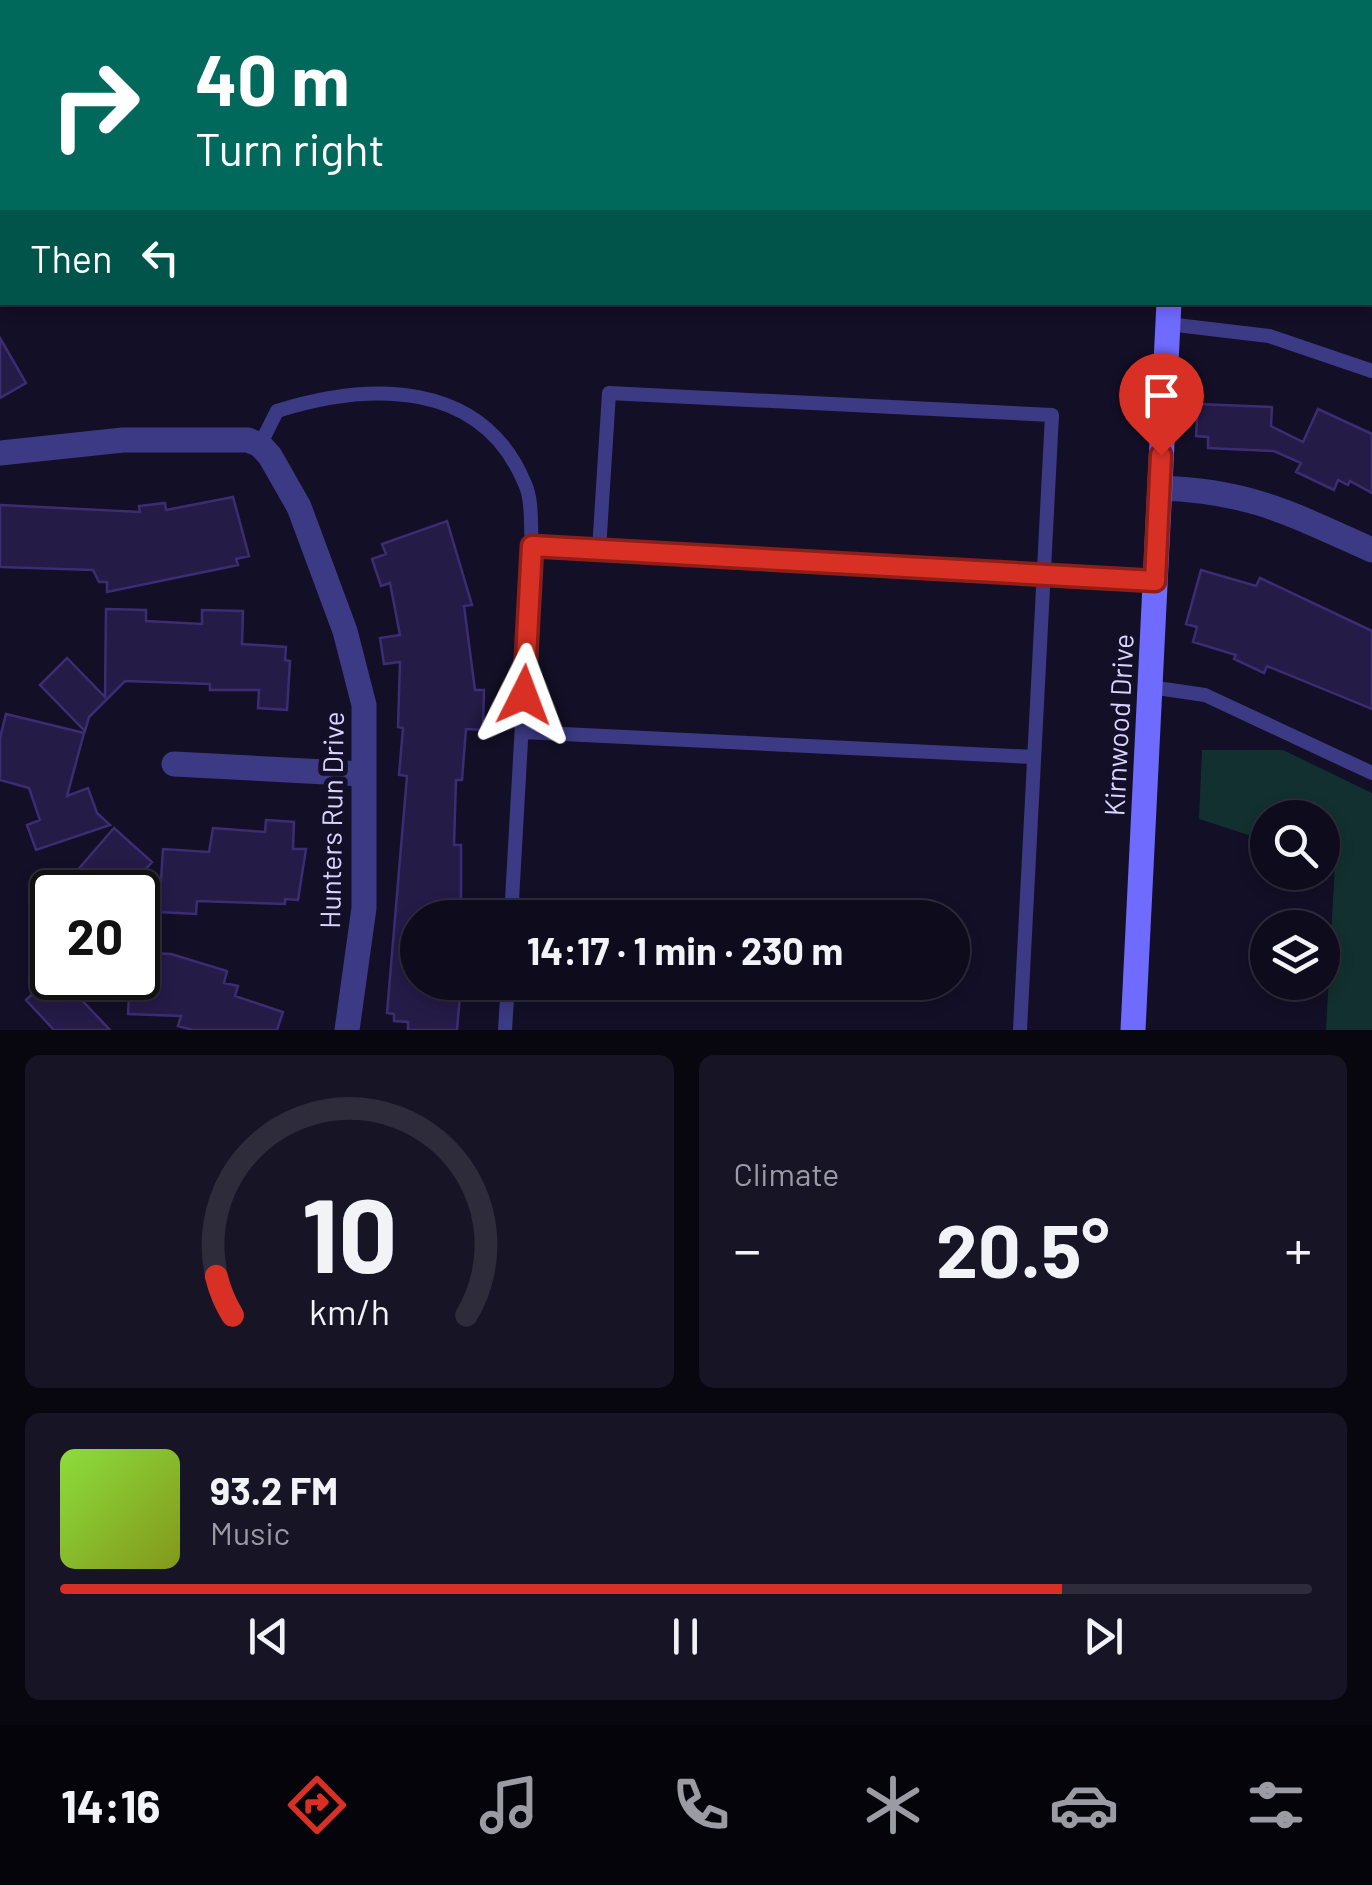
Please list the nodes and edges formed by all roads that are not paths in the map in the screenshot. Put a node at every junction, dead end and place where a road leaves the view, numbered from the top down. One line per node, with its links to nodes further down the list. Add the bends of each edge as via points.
1 (1168, 313): 2 (lane, via 1269,336); 5 (street, Kirnwood Drive)
2 (1372, 371)
3 (260, 445): 4 (street, via 208,438 123,440); 6 (lane, via 277,411 354,391 415,396 474,416 527,486); 16 (street, Hunters Run Drive, via 299,506 345,631 364,705)
4 (0, 452)
5 (1160, 488): 8 (street, via 1216,490 1262,501); 10 (street, Kirnwood Drive)
6 (532, 546): 7 (lane); 12 (lane)
7 (599, 550): 9 (lane); 9 (lane, via 609,394 1052,415)
8 (1372, 550)
9 (1043, 578): 10 (lane); 13 (lane)
10 (1155, 581): 11 (street, Kirnwood Drive)
11 (1150, 687): 15 (lane, via 1205,695); 22 (street, Kirnwood Drive)
12 (522, 732): 13 (lane); 17 (lane)
13 (1034, 757): 21 (lane)
14 (174, 764): 16 (street)
15 (1372, 773)
16 (363, 774): 19 (street, Hunters Run Drive, via 364,908)
17 (512, 900)
18 (507, 1000): 20 (lane)
19 (347, 1030)
20 (505, 1030)
21 (1020, 1030)
22 (1134, 1030)

